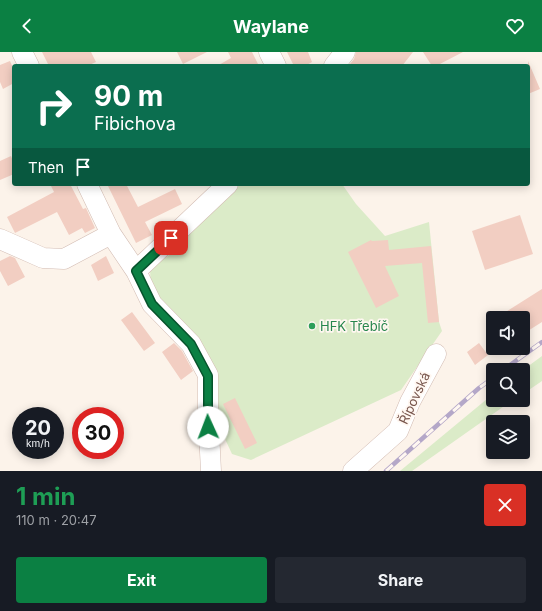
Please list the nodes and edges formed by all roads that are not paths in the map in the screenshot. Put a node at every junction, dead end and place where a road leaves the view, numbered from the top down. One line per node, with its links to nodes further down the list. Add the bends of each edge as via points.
1 (22, 52): 4 (street)
2 (269, 52): 5 (street)
3 (345, 52): 6 (street)
4 (28, 64)
5 (275, 64)
6 (336, 64)
7 (88, 186): 10 (street)
8 (226, 186): 12 (street)
9 (0, 222): 11 (street)
10 (111, 234): 11 (street, via 64,259 43,258); 12 (street)
11 (5, 242)
12 (136, 271): 14 (street, via 152,304 191,344 208,376)
13 (436, 354): 15 (street, Řípovská, via 410,402 398,431)
14 (211, 471)
15 (353, 471)

